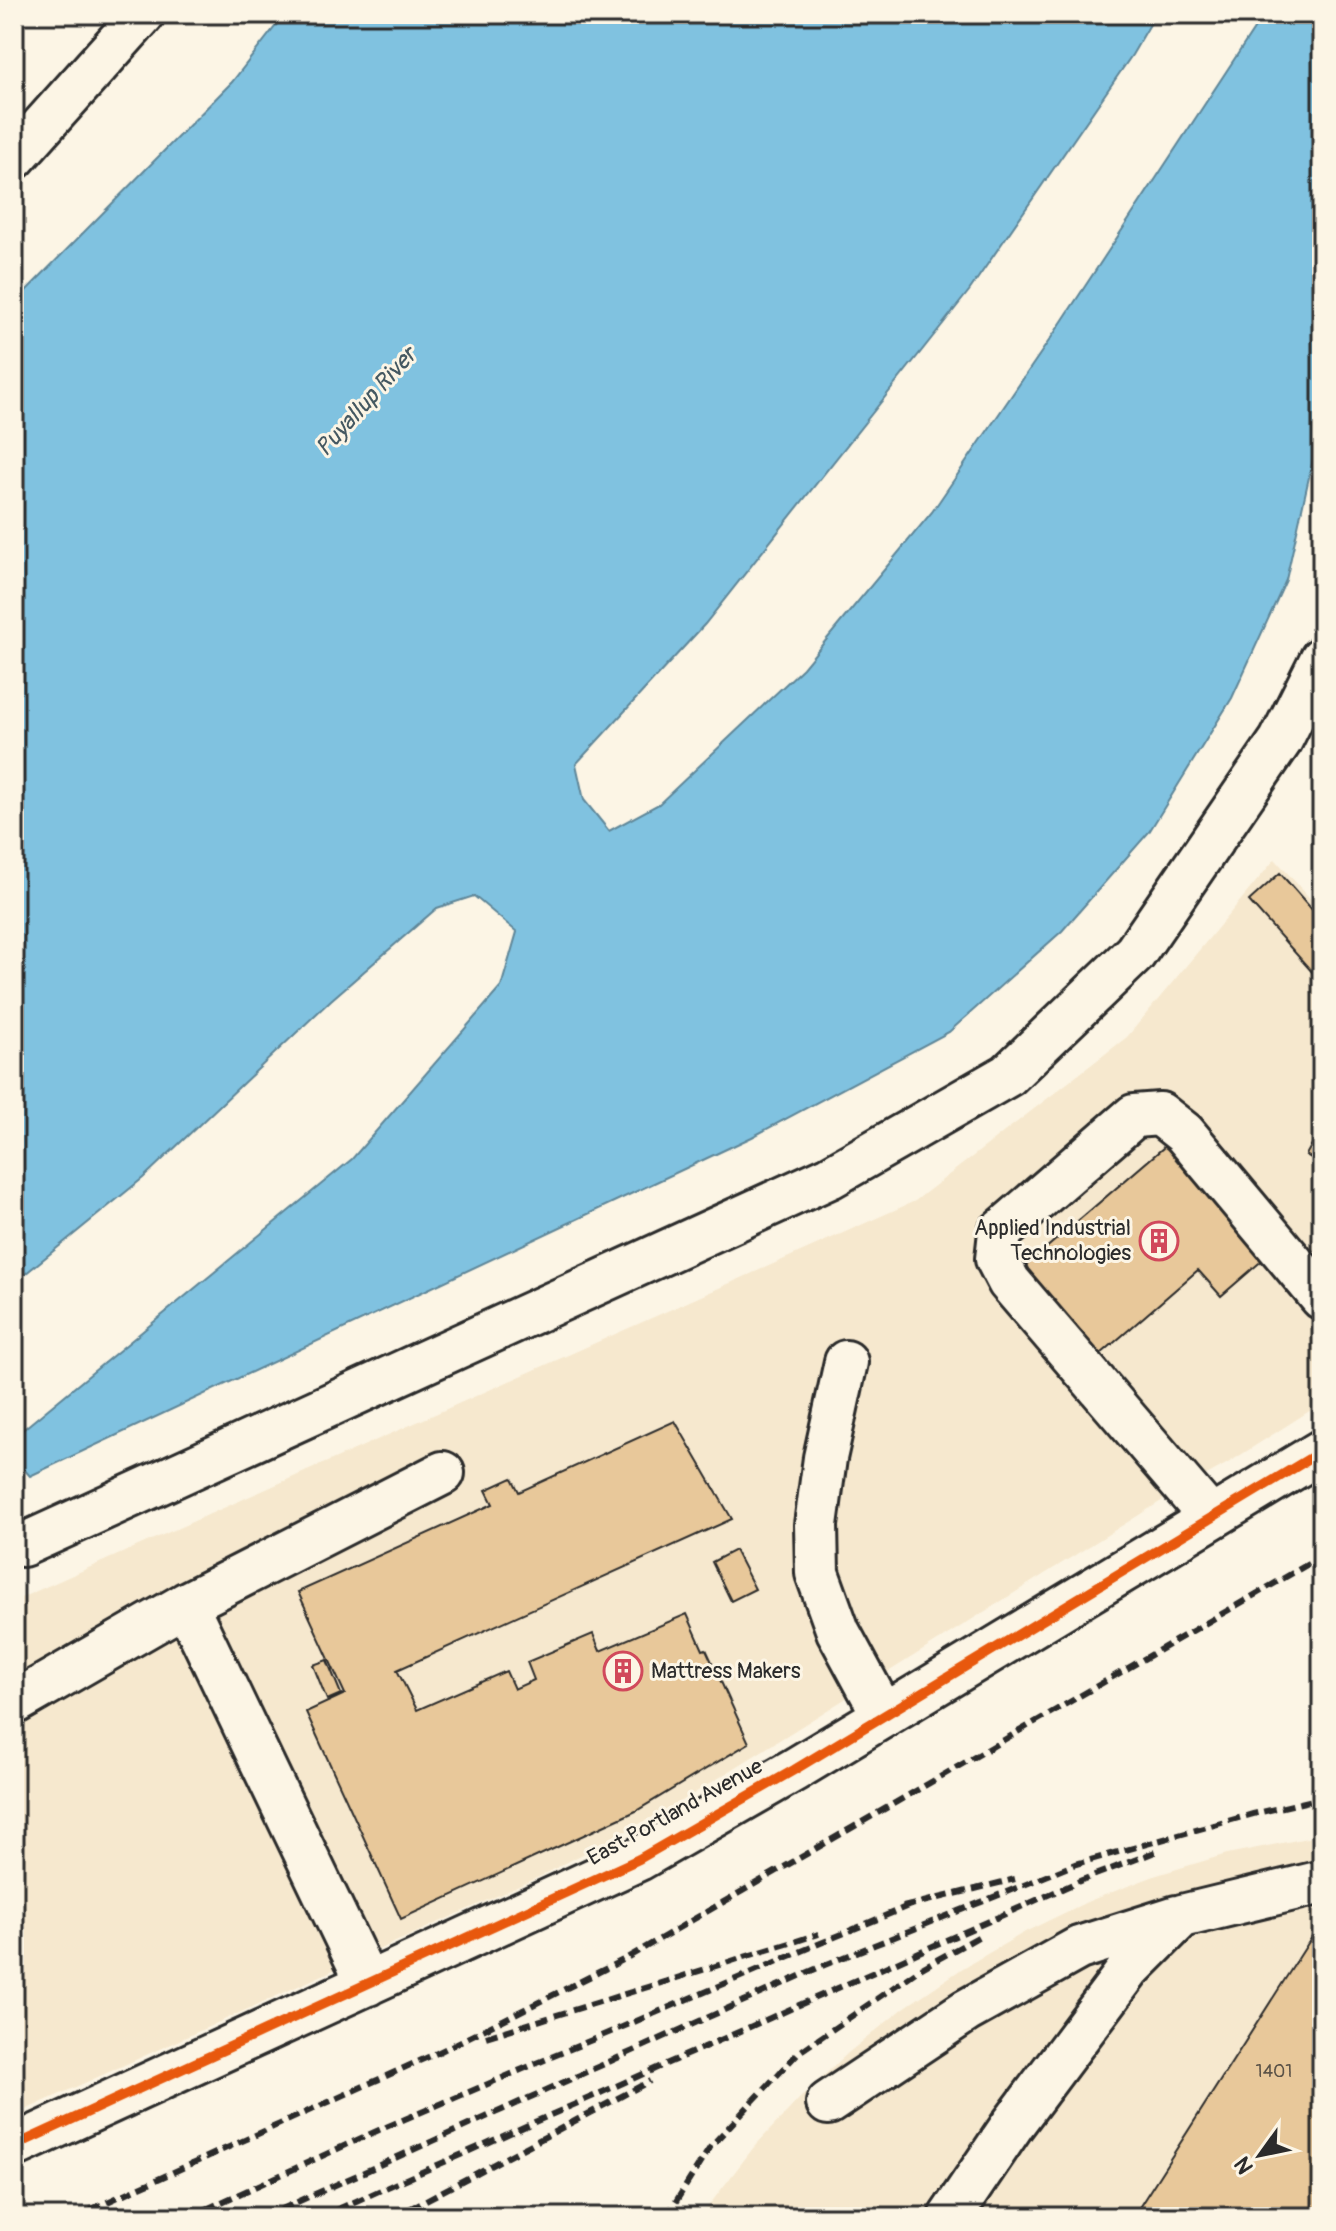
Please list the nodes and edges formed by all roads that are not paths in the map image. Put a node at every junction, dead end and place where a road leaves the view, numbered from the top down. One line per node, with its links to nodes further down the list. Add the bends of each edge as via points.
1 (143, 14): 2 (street)
2 (14, 158)
3 (1322, 658): 9 (street, via 1281,740 1135,953 1008,1075 830,1177)
4 (1322, 1298): 8 (street, via 1184,1133 1160,1114 1134,1116 1000,1232 997,1259 1009,1282)
5 (846, 1362): 12 (street, via 825,1458 816,1525 817,1573 838,1631)
6 (1322, 1451): 8 (street, East Portland Avenue)
7 (443, 1473): 10 (street)
8 (1211, 1518): 12 (street, East Portland Avenue)
9 (23, 1545)
10 (186, 1604): 11 (street); 15 (street)
11 (14, 1703)
12 (884, 1716): 15 (street, East Portland Avenue, via 639,1859)
13 (1322, 1882): 14 (street)
14 (1182, 1916): 16 (street, via 1079,1948 966,2011); 18 (street, via 1129,1969)
15 (368, 1984): 17 (street, East Portland Avenue)
16 (828, 2103)
17 (14, 2146)
18 (950, 2217)

